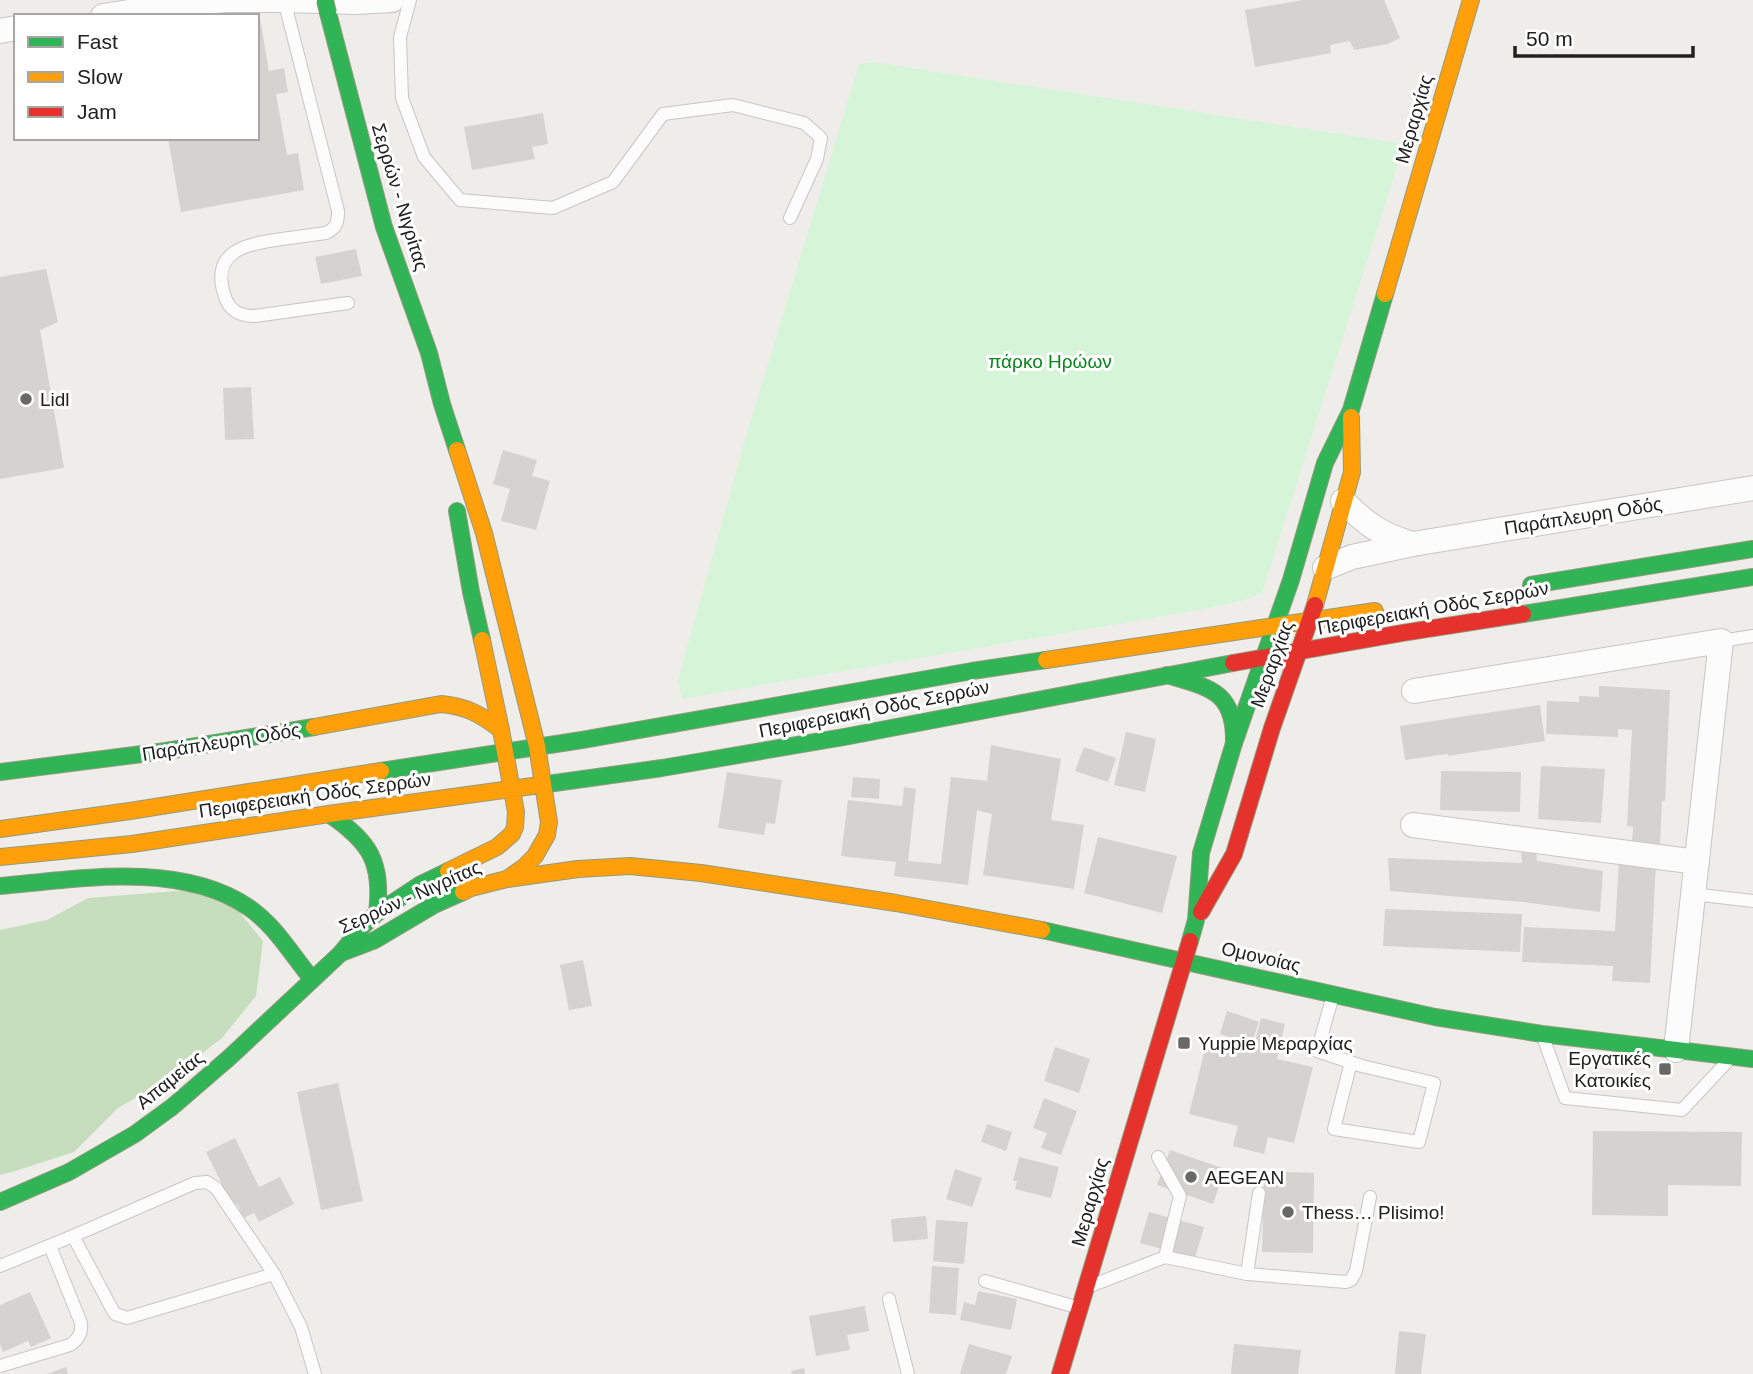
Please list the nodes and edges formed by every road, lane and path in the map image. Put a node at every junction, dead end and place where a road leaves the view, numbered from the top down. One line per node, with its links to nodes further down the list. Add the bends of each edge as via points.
1 (283, 0): 3 (street); 6 (street, via 189,3); 8 (lane, via 338,219 326,233 240,248 226,261 224,293 232,308 244,316)
2 (325, 0): 9 (main road, Σερρών - Νιγρίτας, bridge, via 384,227 429,353)
3 (392, 0)
4 (410, 0): 7 (lane, via 400,37 402,98 424,157 460,200 551,209 613,182 663,114 733,105 804,123 821,138 817,159)
5 (1471, 0): 10 (main road, Μεραρχίας)
6 (116, 14)
7 (790, 218)
8 (348, 303)
9 (442, 404): 23 (main road, Σερρών - Νιγρίτας, via 463,548); 33 (main road, Σερρών - Νιγρίτας, via 484,533)
10 (1351, 410): 12 (main road, Μεραρχίας, via 1352,472); 20 (main road, Μεραρχίας, via 1325,463)
11 (1753, 488): 13 (street, Παράπλευρη Οδός)
12 (1343, 501): 13 (street, via 1387,536); 15 (main road, Μεραρχίας)
13 (1413, 544): 15 (street, Παράπλευρη Οδός, via 1352,557)
14 (1753, 549): 17 (main road, Περιφερειακή Οδός Σερρών)
15 (1325, 568): 19 (main road, Μεραρχίας)
16 (1753, 577): 24 (main road, Περιφερειακή Οδός Σερρών)
17 (1515, 588)
18 (1391, 608): 19 (main road, Περιφερειακή Οδός Σερρών)
19 (1310, 622): 20 (main road, Περιφερειακή Οδός Σερρών); 24 (main road, Μεραρχίας)
20 (1275, 626): 25 (main road, Μεραρχίας); 33 (main road, Περιφερειακή Οδός Σερρών, via 972,671)
21 (1753, 636): 22 (lane)
22 (1721, 641): 28 (street); 42 (street)
23 (483, 644): 27 (main road); 31 (main road, Σερρών - Νιγρίτας)
24 (1299, 652): 25 (main road, Περιφερειακή Οδός Σερρών); 48 (main road, Μεραρχίας, via 1234,855)
25 (1264, 657): 26 (main road, Περιφερειακή Οδός Σερρών); 32 (main road, Μεραρχίας)
26 (1167, 675): 32 (main road, via 1213,691 1225,701 1233,717); 36 (main road, Περιφερειακή Οδός Σερρών, via 844,737)
27 (472, 679)
28 (1414, 691)
29 (461, 692): 30 (main road)
30 (441, 704): 31 (main road, via 471,709); 35 (main road, Παράπλευρη Οδός, via 111,760)
31 (501, 730): 34 (main road, Σερρών - Νιγρίτας)
32 (1234, 743): 48 (main road, Μεραρχίας, via 1201,853)
33 (537, 746): 34 (main road, Περιφερειακή Οδός Σερρών); 36 (main road, Σερρών - Νιγρίτας)
34 (505, 752): 37 (main road, Σερρών - Νιγρίτας); 40 (main road, Περιφερειακή Οδός Σερρών)
35 (0, 772)
36 (544, 785): 37 (main road, Περιφερειακή Οδός Σερρών); 43 (main road, Σερρών - Νιγρίτας, via 547,835 535,856)
37 (512, 790): 38 (main road, Περιφερειακή Οδός Σερρών); 47 (main road, Σερρών - Νιγρίτας, via 515,827 505,841 421,884)
38 (330, 814): 41 (main road, Περιφερειακή Οδός Σερρών, via 132,844); 47 (main road, via 360,838 373,857 379,881)
39 (1413, 825): 42 (street)
40 (0, 829)
41 (0, 857)
42 (1697, 862): 45 (street)
43 (507, 879): 49 (main road, Σερρών - Νιγρίτας, via 471,888 375,940); 50 (main road, Ομονοίας, via 630,866 701,873 1030,927)
44 (0, 886): 51 (main road, via 157,878 205,887 250,908)
45 (1693, 894): 46 (lane); 54 (street)
46 (1753, 901)
47 (377, 913): 49 (main road, Σερρών - Νιγρίτας)
48 (1196, 920): 50 (main road, Μεραρχίας)
49 (341, 953): 51 (main road, Απαμείας)
50 (1184, 960): 52 (main road, Ομονοίας); 69 (main road, Μεραρχίας)
51 (312, 979): 61 (main road, Απαμείας, via 200,1085 135,1134 69,1172)
52 (1334, 996): 53 (main road, Ομονοίας); 57 (lane, via 1317,1051)
53 (1542, 1034): 54 (main road, Ομονοίας); 55 (lane, via 1565,1098 1682,1110)
54 (1676, 1050): 55 (main road, Ομονοίας)
55 (1732, 1056): 56 (main road, Ομονοίας)
56 (1753, 1059)
57 (1351, 1062): 57 (lane, via 1434,1083 1419,1142 1334,1129)
58 (1158, 1157): 64 (lane, via 1180,1196)
59 (1259, 1193): 67 (lane)
60 (1370, 1197): 67 (lane, via 1351,1280)
61 (0, 1202)
62 (74, 1236): 63 (lane); 66 (lane, via 111,1309 127,1318); 66 (lane, via 206,1182 216,1188)
63 (50, 1246): 65 (lane); 72 (lane, via 81,1323 80,1336 70,1345)
64 (1165, 1256): 67 (lane); 69 (lane)
65 (0, 1266)
66 (274, 1274): 73 (lane, via 301,1327)
67 (1247, 1274)
68 (985, 1281): 71 (lane)
69 (1087, 1287): 71 (main road, Μεραρχίας)
70 (889, 1299): 74 (lane)
71 (1080, 1308): 75 (main road, Μεραρχίας)
72 (0, 1366)
73 (315, 1374)
74 (908, 1374)
75 (1060, 1374)

